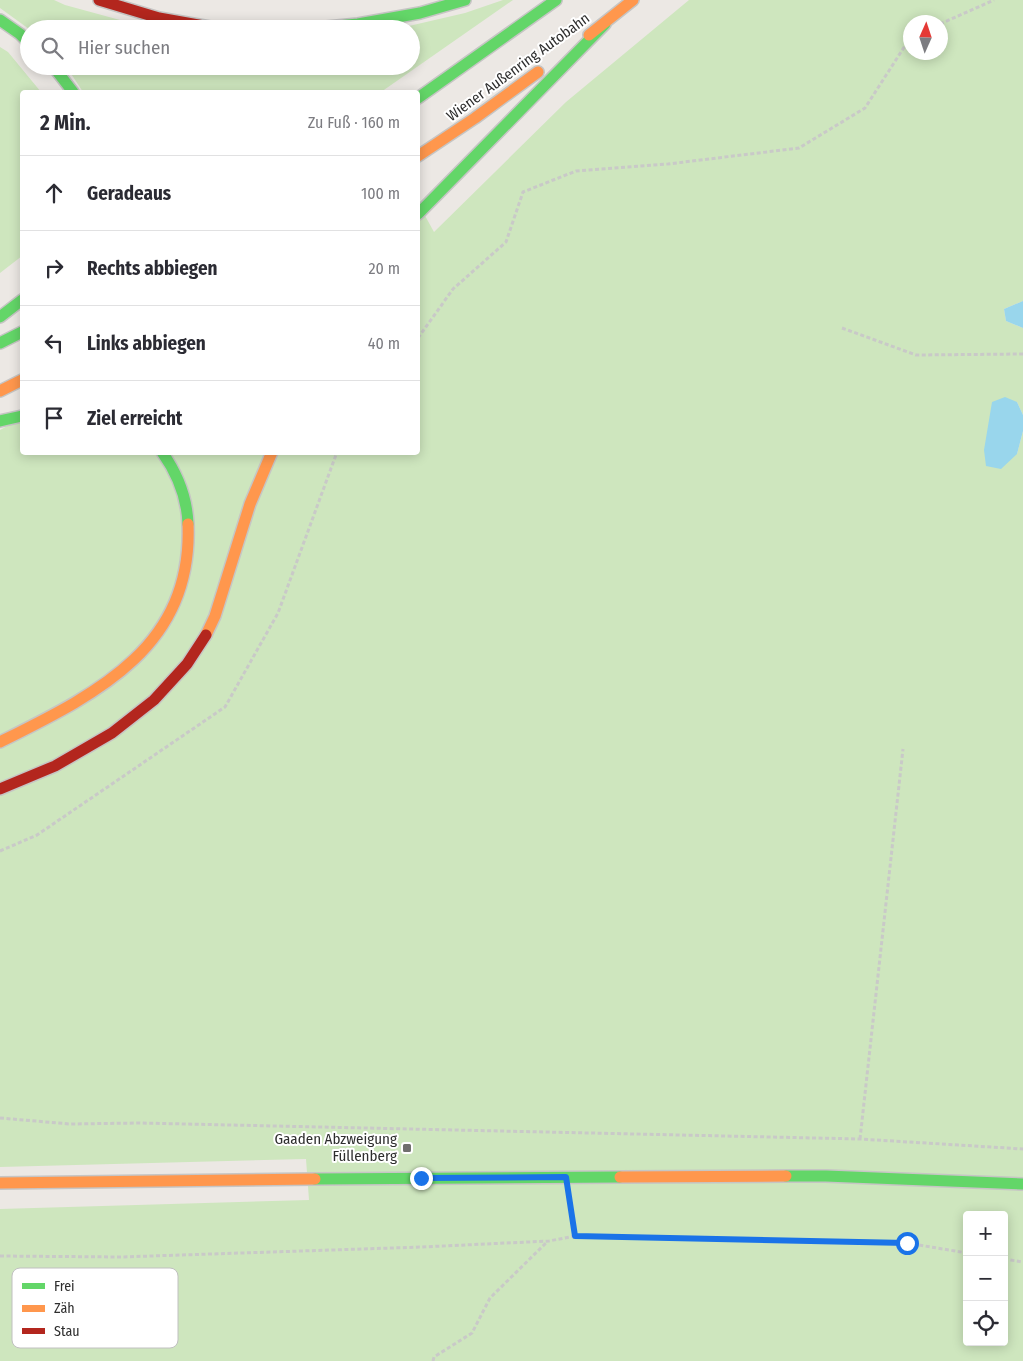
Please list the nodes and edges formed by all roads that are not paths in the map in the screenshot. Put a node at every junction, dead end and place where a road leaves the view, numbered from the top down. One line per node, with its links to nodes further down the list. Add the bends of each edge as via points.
1 (99, 0): 6 (main road)
2 (465, 0): 7 (main road)
3 (556, 0): 12 (main road)
4 (633, 0): 8 (main road, Wiener Außenring Autobahn)
5 (0, 20): 9 (main road)
6 (168, 20)
7 (381, 20)
8 (605, 24): 13 (main road, Wiener Außenring Autobahn); 14 (main road)
9 (20, 34)
10 (60, 75): 11 (main road)
11 (71, 90)
12 (420, 97)
13 (420, 155)
14 (420, 212)
15 (20, 302): 16 (main road)
16 (0, 317)
17 (20, 333): 18 (main road)
18 (0, 343)
19 (20, 381): 20 (main road)
20 (0, 391)
21 (20, 416): 22 (main road)
22 (0, 421)
23 (164, 455): 25 (main road, via 179,479 187,505 189,530 184,575 168,618 156,637 131,664 102,687 67,709)
24 (271, 455): 26 (main road, via 250,504 215,616 187,664 154,700 112,734 54,766)
25 (0, 742)
26 (0, 789)
27 (0, 1183): 28 (main road, via 826,1176)
28 (1023, 1184)

